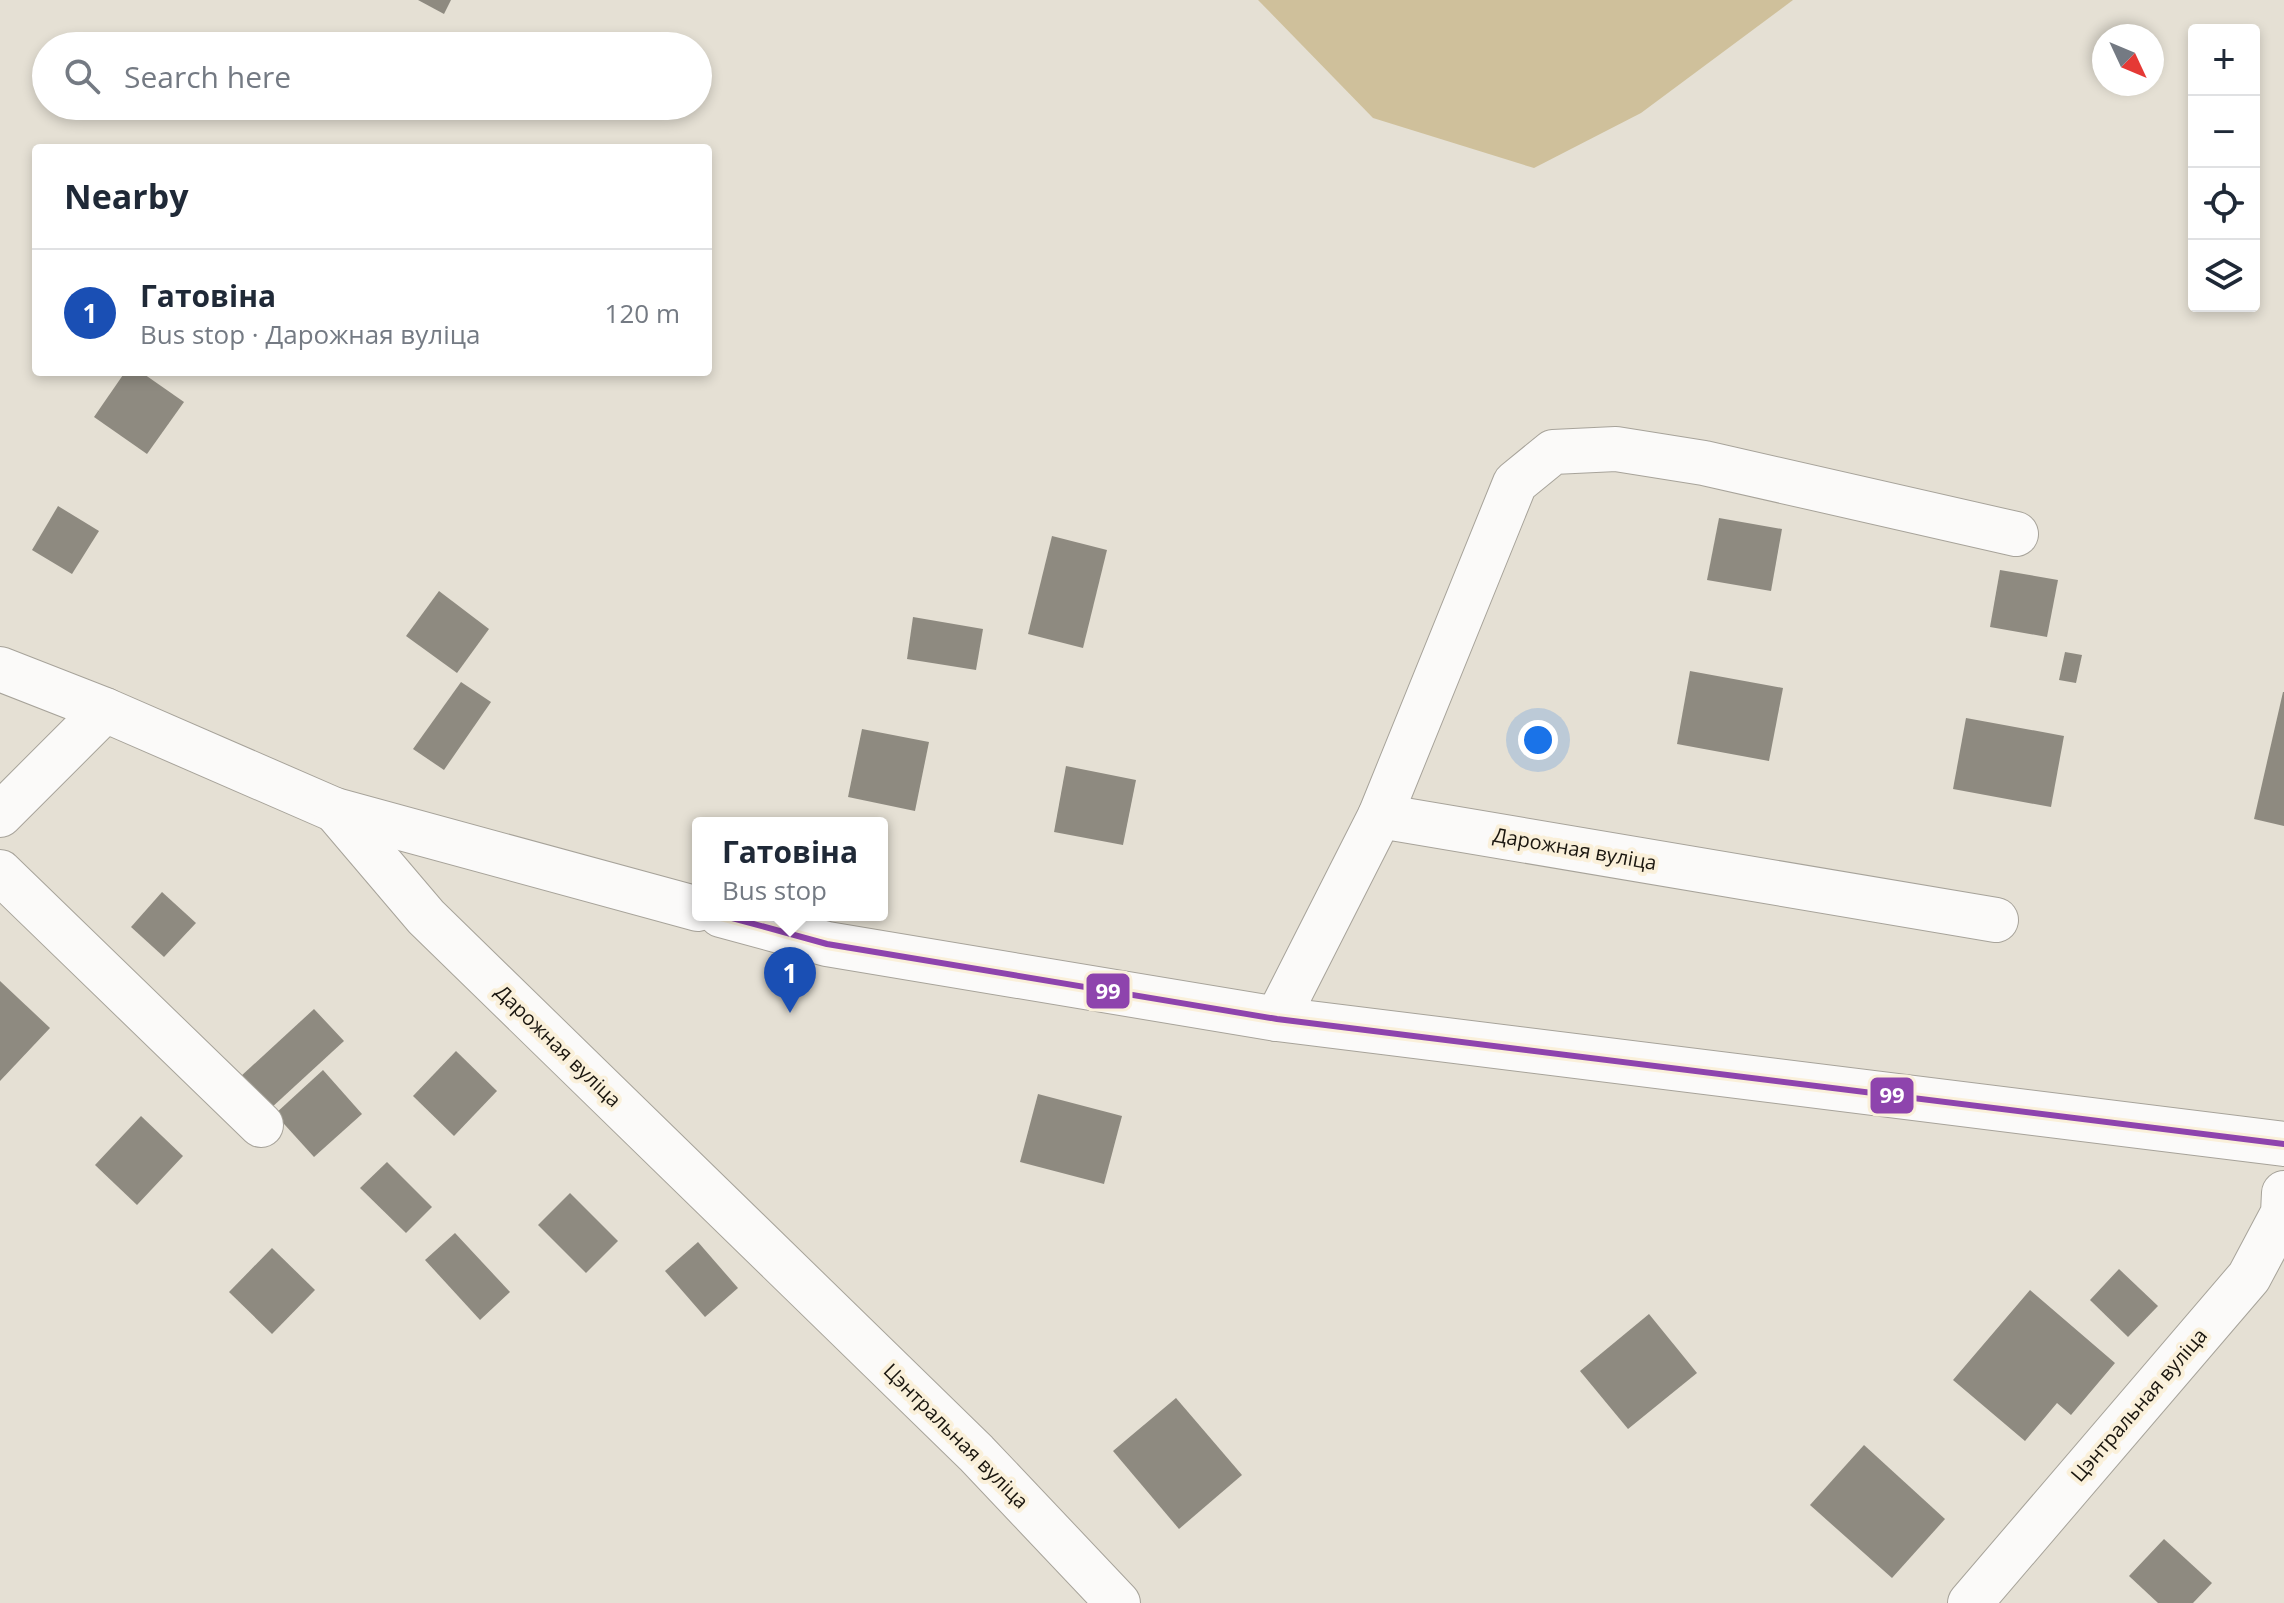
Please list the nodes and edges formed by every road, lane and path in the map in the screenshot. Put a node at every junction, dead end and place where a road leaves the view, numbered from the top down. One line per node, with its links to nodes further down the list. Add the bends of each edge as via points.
1 (2016, 534): 6 (street, via 1704,463 1616,449 1553,452 1515,483)
2 (0, 669): 3 (street, Дарожная вуліца)
3 (105, 710): 4 (street, Дарожная вуліца); 5 (street)
4 (335, 810): 8 (street, Дарожная вуліца); 15 (street, Дарожная вуліца, via 426,917)
5 (0, 815)
6 (1380, 816): 9 (street, Дарожная вуліца); 11 (street)
7 (0, 872): 12 (street)
8 (692, 907)
9 (1996, 920)
10 (743, 921): 11 (street, via 827,944)
11 (1277, 1019): 13 (street)
12 (261, 1125)
13 (2284, 1144)
14 (2284, 1193): 17 (street, Цэнтральная вуліца, via 2283,1213 2249,1277)
15 (791, 1273): 16 (street, Цэнтральная вуліца, via 976,1453)
16 (1118, 1603)
17 (1970, 1603)

